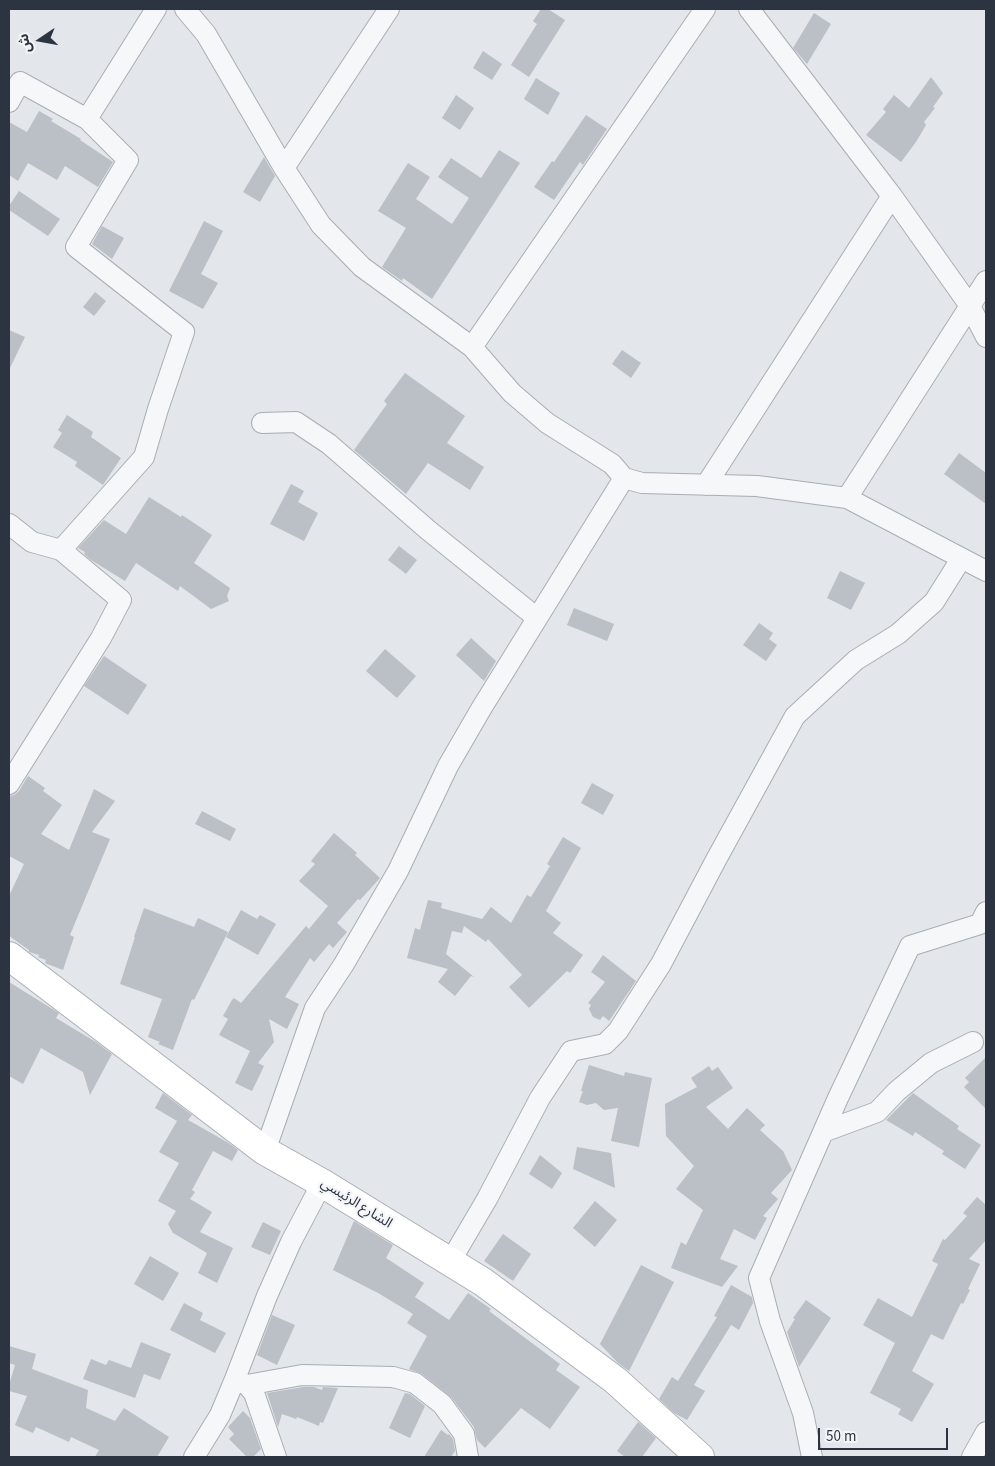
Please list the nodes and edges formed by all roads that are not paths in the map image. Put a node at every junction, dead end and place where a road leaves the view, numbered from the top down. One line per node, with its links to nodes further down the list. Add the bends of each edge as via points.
1 (156, 9): 7 (street)
2 (184, 9): 8 (street, via 206,34)
3 (389, 9): 8 (street)
4 (705, 9): 13 (street)
5 (749, 9): 9 (street)
6 (9, 102): 7 (street, via 20,82)
7 (87, 119): 19 (street, via 128,160 76,247 184,332 144,457)
8 (284, 168): 13 (street, via 321,225 362,267)
9 (892, 196): 11 (street); 16 (street)
10 (986, 281): 11 (street)
11 (970, 306): 12 (street); 17 (street)
12 (986, 336)
13 (472, 347): 15 (street, via 512,394 547,423 612,464)
14 (262, 423): 22 (street, via 296,422 329,444)
15 (624, 478): 16 (street, via 642,483); 22 (street)
16 (706, 485): 17 (street, via 757,486)
17 (847, 498): 20 (street)
18 (9, 524): 19 (street, via 32,542)
19 (61, 550): 23 (street, via 121,600 101,638)
20 (961, 559): 21 (street); 30 (street, via 934,602 898,634 856,660 795,716 662,964 618,1031 605,1044 572,1051 540,1098)
21 (986, 571)
22 (537, 618): 28 (street, via 448,766 398,871 315,1008)
23 (9, 784)
24 (986, 912): 27 (street, via 980,924 910,946)
25 (9, 956): 28 (street, الشارع الرئيسي)
26 (973, 1042): 27 (street, via 931,1064 896,1091 877,1112)
27 (823, 1132): 37 (street, via 759,1278 770,1321 803,1413)
28 (265, 1151): 29 (street, الشارع الرئيسي)
29 (322, 1183): 30 (street, الشارع الرئيسي); 31 (street, via 267,1296)
30 (450, 1262): 36 (street, الشارع الرئيسي, via 483,1282 615,1380)
31 (241, 1382): 33 (street); 34 (street, via 254,1393); 35 (street, via 302,1376 393,1377 415,1383 442,1404 464,1434)
32 (986, 1432): 38 (street)
33 (194, 1457)
34 (276, 1457)
35 (468, 1457)
36 (700, 1457)
37 (812, 1457)
38 (972, 1457)

